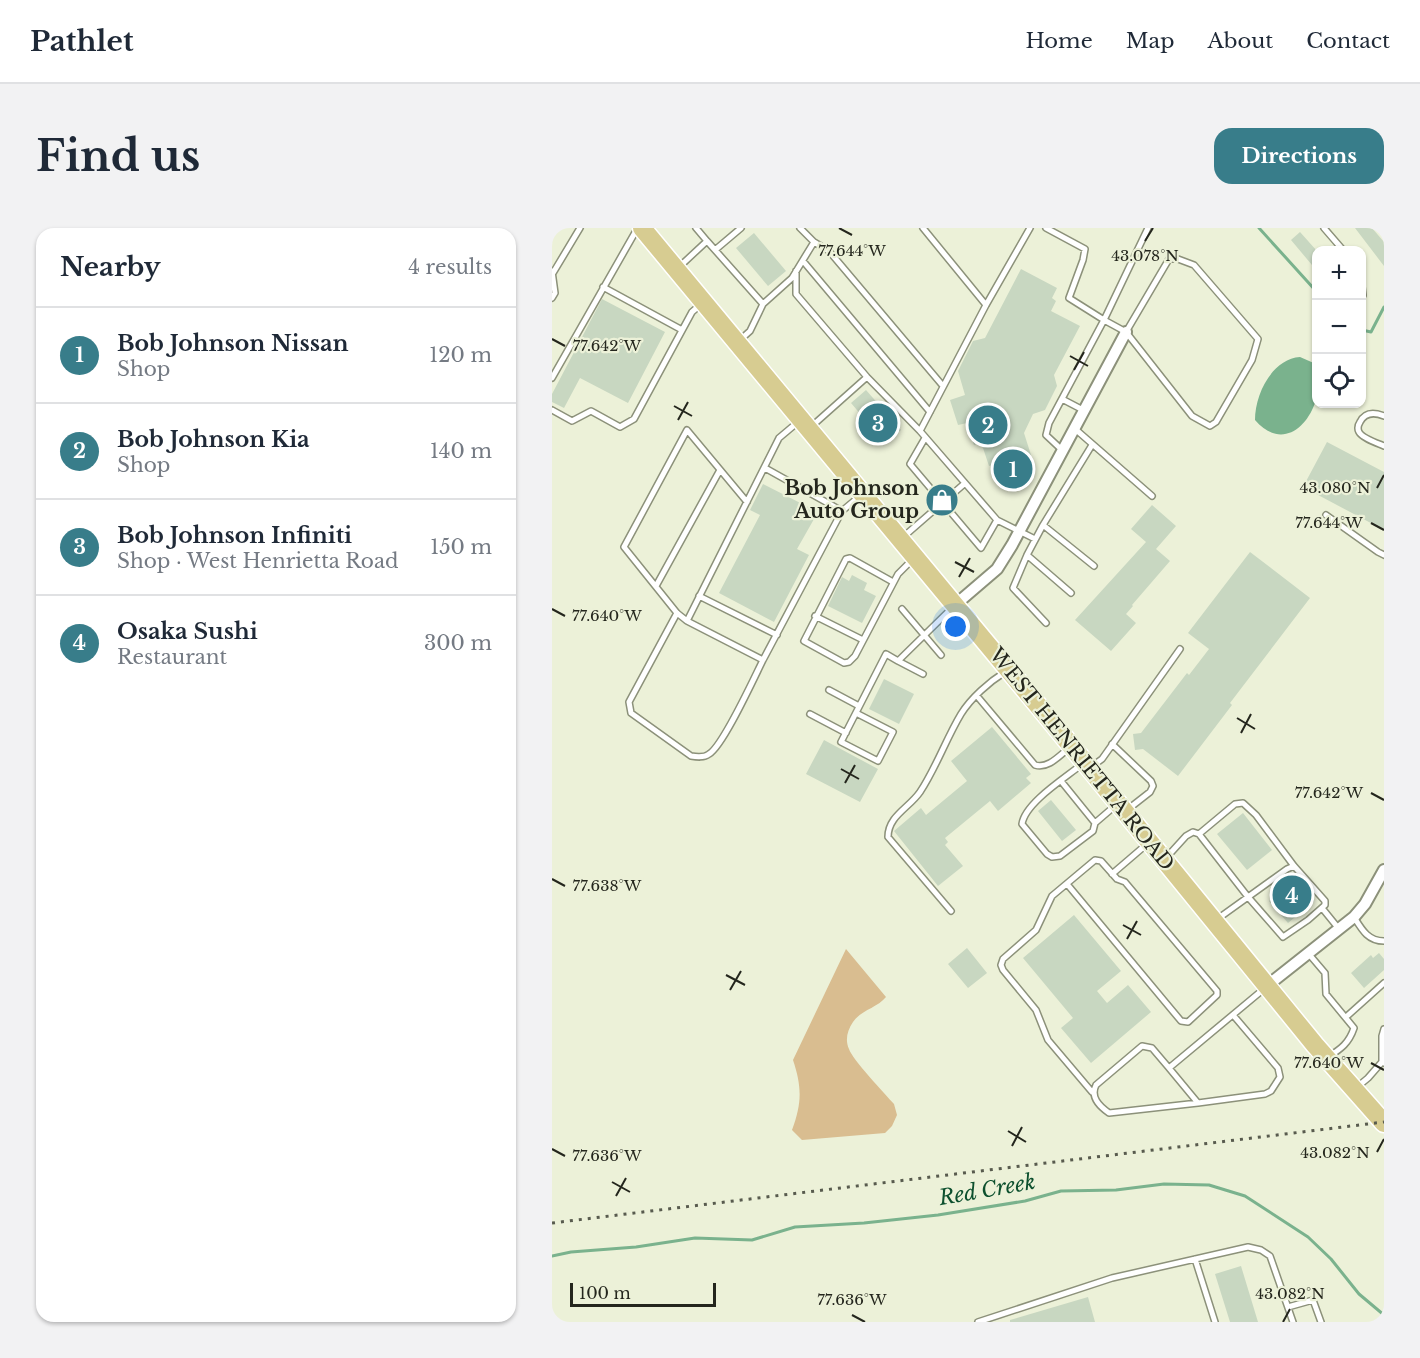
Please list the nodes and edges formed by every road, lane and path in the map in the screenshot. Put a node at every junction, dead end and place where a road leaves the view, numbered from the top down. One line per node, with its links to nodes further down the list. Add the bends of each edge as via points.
1 (580, 228): 19 (lane)
2 (638, 228): 20 (lane)
3 (642, 228): 17 (main road, WEST HENRIETTA ROAD)
4 (696, 228): 12 (lane)
5 (741, 228): 15 (lane)
6 (800, 228): 13 (lane)
7 (923, 228): 24 (lane)
8 (1030, 228): 24 (lane)
9 (1046, 228): 25 (lane, via 1085,249 1069,298)
10 (1148, 228): 25 (lane)
11 (1324, 228): 14 (lane)
12 (707, 241): 15 (lane); 17 (lane)
13 (814, 242): 16 (lane); 31 (lane, via 829,250)
14 (1340, 246)
15 (715, 250): 23 (lane)
16 (802, 261): 18 (lane); 35 (lane)
17 (676, 269): 22 (main road, WEST HENRIETTA ROAD)
18 (796, 271): 23 (lane); 29 (lane, via 796,294)
19 (553, 272): 21 (lane)
20 (603, 287): 26 (lane); 30 (lane)
21 (552, 298)
22 (704, 302): 26 (lane, via 692,312); 28 (main road, WEST HENRIETTA ROAD)
23 (763, 304): 28 (lane, via 750,331)
24 (986, 305): 31 (lane)
25 (1104, 320): 27 (lane); 32 (lane)
26 (682, 330): 33 (lane, via 634,419 620,427 591,411 572,421)
27 (1126, 332): 27 (lane, via 1169,260 1178,259 1194,265 1258,339 1252,360 1210,426 1192,416); 34 (street)
28 (738, 342): 37 (main road, WEST HENRIETTA ROAD)
29 (867, 377): 37 (lane); 39 (lane)
30 (552, 378)
31 (944, 387): 35 (lane)
32 (1062, 399): 34 (lane); 43 (lane, via 1046,435)
33 (552, 410)
34 (1083, 410): 38 (street)
35 (930, 412): 39 (lane)
36 (1384, 416): 42 (lane, via 1370,413 1363,416 1358,426 1362,435)
37 (805, 424): 44 (lane, via 779,438); 47 (main road, WEST HENRIETTA ROAD)
38 (1074, 428): 41 (lane); 43 (street)
39 (920, 431): 40 (lane)
40 (925, 438): 46 (lane); 50 (lane, via 910,464)
41 (1092, 445): 48 (lane); 54 (lane)
42 (1384, 446)
43 (1062, 450): 55 (street)
44 (765, 468): 49 (lane); 51 (lane)
45 (720, 470): 49 (lane); 63 (lane); 63 (lane, via 687,430 624,547)
46 (964, 484): 50 (lane); 53 (lane)
47 (863, 493): 51 (lane); 56 (main road, WEST HENRIETTA ROAD)
48 (1152, 496)
49 (747, 502): 65 (lane)
50 (943, 503): 53 (lane, via 981,548); 56 (lane)
51 (842, 511): 72 (lane)
52 (1326, 515): 59 (lane)
53 (997, 520): 55 (lane)
54 (1043, 525): 57 (lane); 61 (lane)
55 (1019, 531): 57 (lane); 66 (street, via 997,569)
56 (900, 539): 60 (main road, WEST HENRIETTA ROAD)
57 (1035, 539): 58 (lane)
58 (1027, 555): 64 (lane); 71 (lane, via 1013,588)
59 (1384, 555)
60 (915, 557): 62 (lane); 66 (main road, WEST HENRIETTA ROAD)
61 (1094, 566)
62 (893, 582): 69 (lane, via 846,559); 74 (lane)
63 (656, 586): 68 (lane)
64 (1071, 593)
65 (699, 597): 70 (lane); 72 (lane)
66 (955, 605): 73 (lane); 79 (main road, WEST HENRIETTA ROAD)
67 (902, 609): 73 (lane)
68 (677, 612): 70 (lane); 77 (lane, via 628,707 691,756 708,755 720,743)
69 (815, 616): 74 (lane); 74 (lane, via 804,641 844,663 855,656)
70 (687, 621): 77 (lane)
71 (1046, 623)
72 (777, 634): 77 (lane)
73 (924, 635): 76 (lane); 78 (lane)
74 (863, 640)
75 (1180, 649): 87 (lane)
76 (941, 655)
77 (763, 660)
78 (898, 660): 80 (lane); 83 (lane, via 886,654)
79 (1008, 669): 82 (lane); 88 (main road, WEST HENRIETTA ROAD)
80 (923, 674)
81 (829, 690): 83 (lane)
82 (977, 696): 88 (lane, via 1035,765 1048,764); 102 (lane, via 963,712 919,794 897,814 888,829 888,837)
83 (859, 706): 84 (lane)
84 (856, 713): 86 (lane); 86 (lane, via 893,732 878,761 841,742)
85 (810, 714): 86 (lane)
86 (846, 733)
87 (1112, 744): 89 (lane, via 1102,759); 91 (lane, via 1153,786 1150,792)
88 (1071, 746): 89 (main road, WEST HENRIETTA ROAD)
89 (1087, 765): 90 (lane); 91 (main road, WEST HENRIETTA ROAD)
90 (1061, 781): 92 (lane); 92 (lane, via 1023,817 1029,833 1047,854 1060,856 1093,831)
91 (1122, 807): 92 (lane); 94 (main road, WEST HENRIETTA ROAD)
92 (1095, 823)
93 (1199, 834): 95 (lane, via 1186,836); 96 (lane, via 1235,804 1243,803); 100 (lane)
94 (1150, 842): 95 (main road, WEST HENRIETTA ROAD); 98 (lane)
95 (1165, 859): 104 (main road, WEST HENRIETTA ROAD)
96 (1294, 866): 100 (lane); 101 (lane, via 1325,901)
97 (1384, 870): 103 (street)
98 (1112, 874): 99 (lane, via 1101,861 1095,860); 99 (lane, via 1125,882 1217,992 1216,998 1188,1022 1181,1021)
99 (1066, 884): 117 (lane, via 1052,896 1036,930 1001,964 1036,1010 1048,1040)
100 (1248, 897): 101 (lane, via 1283,938); 104 (lane)
101 (1322, 908): 105 (lane)
102 (951, 911)
103 (1354, 917): 105 (street); 106 (lane, via 1365,934 1375,941)
104 (1215, 920): 109 (main road, WEST HENRIETTA ROAD)
105 (1339, 929): 107 (street)
106 (1384, 941)
107 (1308, 953): 109 (street); 111 (lane, via 1325,973 1326,994)
108 (1384, 983): 111 (lane)
109 (1268, 986): 110 (lane); 113 (main road, WEST HENRIETTA ROAD)
110 (1233, 1015): 115 (lane); 118 (lane, via 1278,1068 1277,1085 1265,1094)
111 (1346, 1017): 113 (lane, via 1354,1029 1351,1039)
112 (1384, 1029): 114 (lane)
113 (1327, 1058): 116 (main road, WEST HENRIETTA ROAD)
114 (1383, 1062): 116 (lane)
115 (1169, 1068): 117 (lane, via 1152,1048 1142,1046 1095,1085); 118 (lane)
116 (1355, 1089): 119 (main road, WEST HENRIETTA ROAD)
117 (1092, 1092): 118 (lane, via 1109,1113)
118 (1198, 1103)
119 (1384, 1122)
120 (1195, 1259): 121 (lane, via 1248,1247 1261,1250 1270,1256); 122 (lane, via 1112,1278); 123 (lane)
121 (1288, 1307): 124 (lane); 125 (lane, via 1313,1299)
122 (978, 1322)
123 (1215, 1322)
124 (1293, 1322)
125 (1321, 1322)

